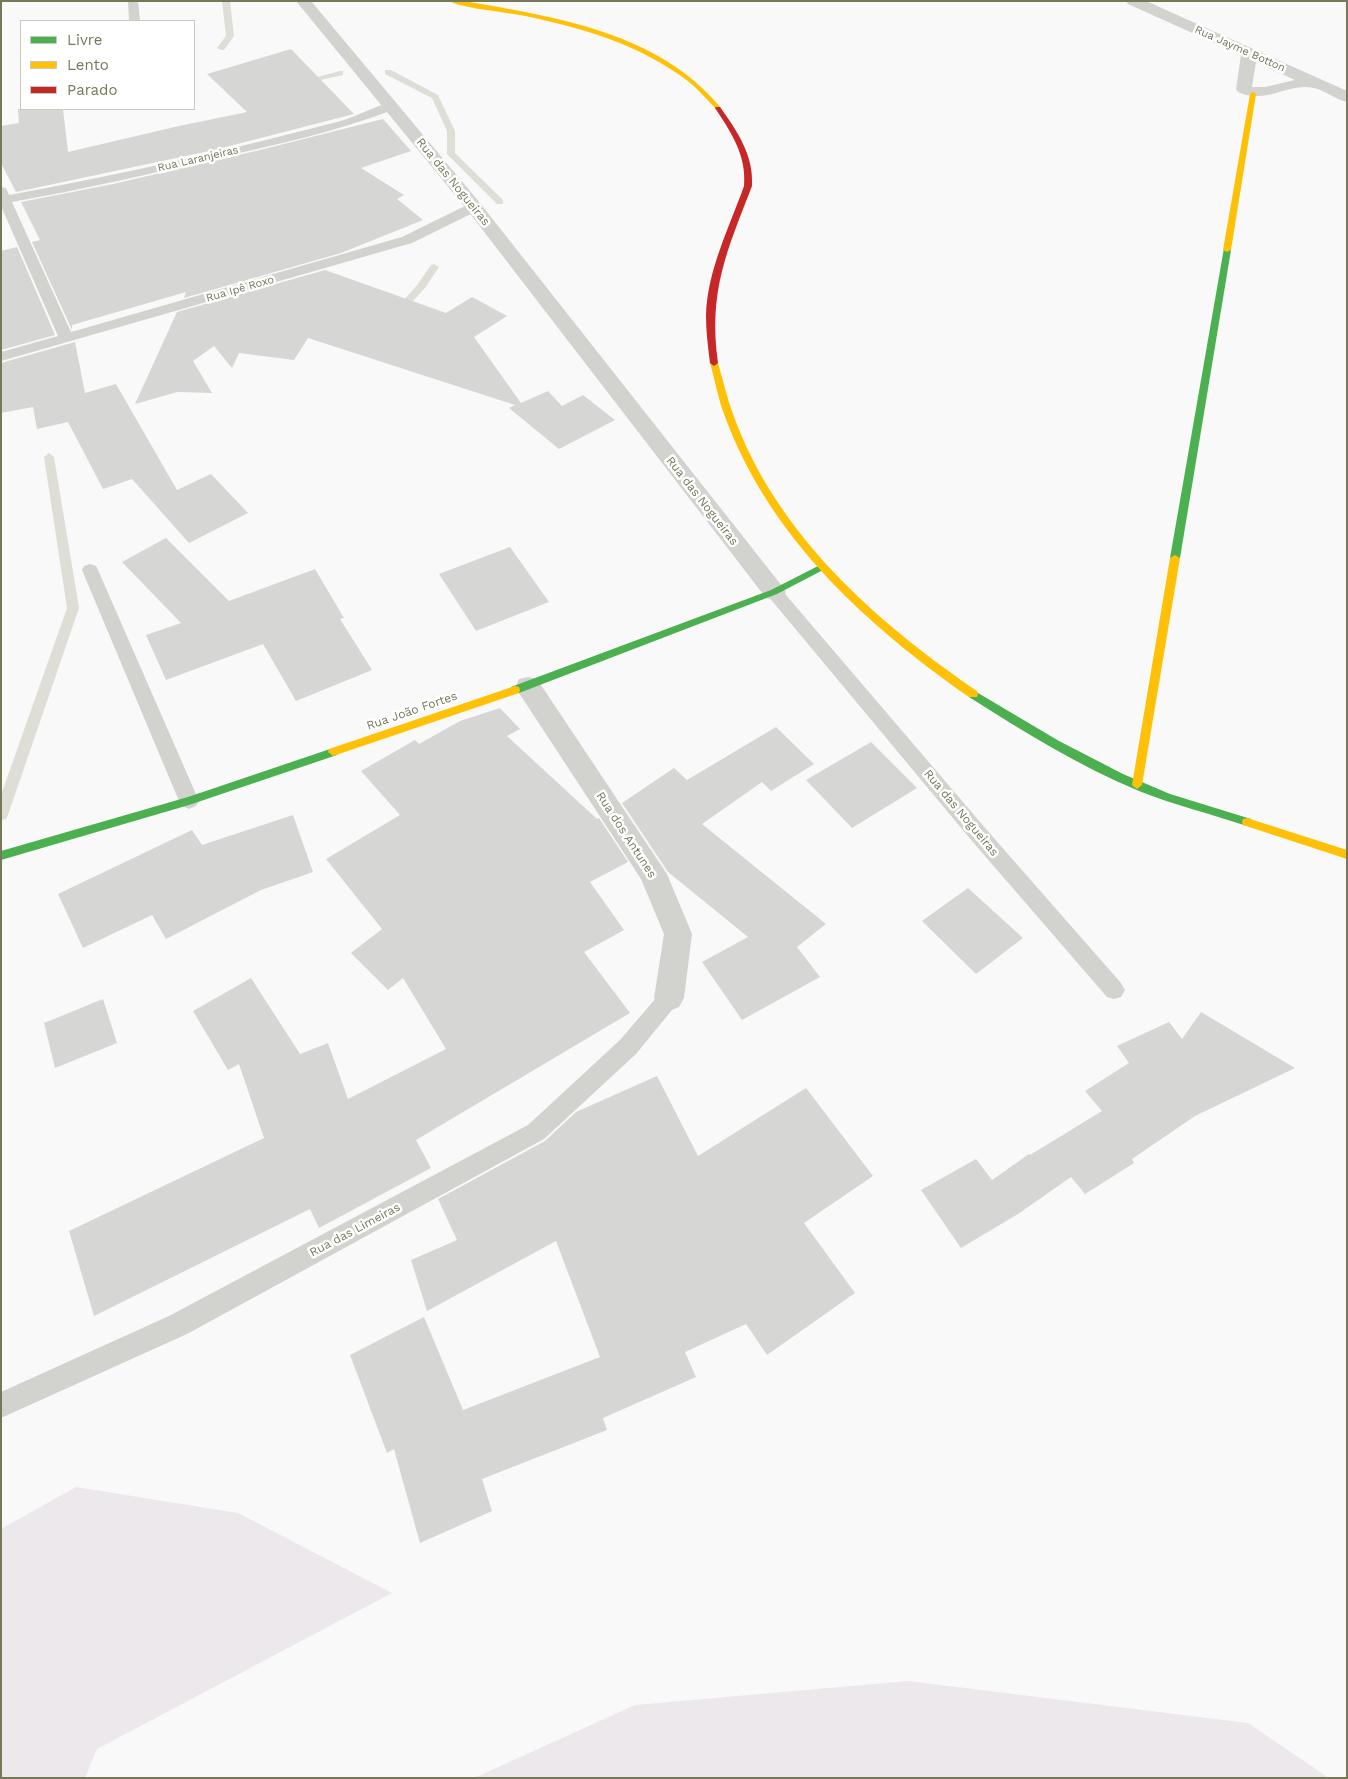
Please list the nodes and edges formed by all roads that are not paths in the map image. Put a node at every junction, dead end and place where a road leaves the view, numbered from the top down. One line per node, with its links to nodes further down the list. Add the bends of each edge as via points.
1 (133, 1): 5 (lane)
2 (303, 1): 10 (street, Rua das Nogueiras)
3 (452, 1): 15 (street, via 544,17 630,45 678,71 714,103 728,121 739,140 749,181 716,271 710,336 715,371 724,407 759,483 785,522)
4 (1133, 1): 6 (street, Rua Jayme Botton)
5 (135, 20)
6 (1249, 53): 7 (street, Rua Jayme Botton); 8 (street, via 1244,89)
7 (1315, 83): 8 (street); 9 (street, Rua Jayme Botton)
8 (1253, 94): 19 (street)
9 (1347, 97)
10 (391, 106): 11 (lane, Rua Laranjeiras, via 350,122 277,141 84,185); 12 (street, Rua das Nogueiras)
11 (2, 197): 13 (lane)
12 (474, 206): 13 (lane, Rua Ipê Roxo, via 407,240); 17 (street, Rua das Nogueiras)
13 (67, 339): 14 (lane, Rua Ipê Roxo)
14 (1, 358)
15 (822, 567): 17 (street, Rua João Fortes); 19 (street, via 855,601 950,679 1053,743)
16 (90, 570): 20 (lane)
17 (774, 592): 18 (street, Rua João Fortes); 23 (lane, Rua das Nogueiras)
18 (528, 686): 20 (street, Rua João Fortes); 24 (street, Rua dos Antunes, via 653,874 678,934)
19 (1136, 785): 21 (street)
20 (189, 801): 22 (street, Rua João Fortes)
21 (1347, 855)
22 (1, 856)
23 (1114, 990)
24 (669, 998): 25 (lane, Rua das Limeiras, via 628,1047 536,1132 178,1325)
25 (1, 1405)

